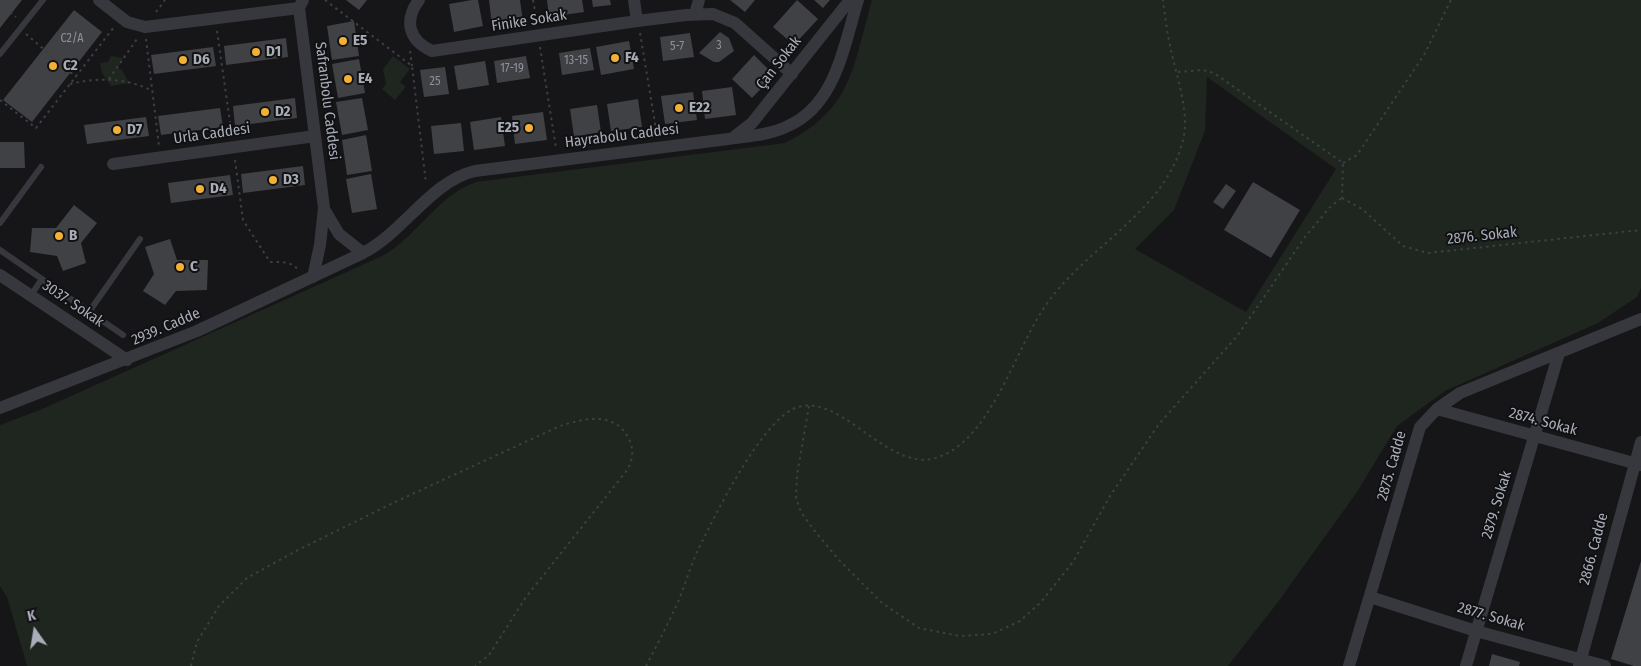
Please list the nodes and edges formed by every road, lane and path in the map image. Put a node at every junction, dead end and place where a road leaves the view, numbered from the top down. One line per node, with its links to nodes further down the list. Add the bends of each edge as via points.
1 (43, 0): 18 (lane)
2 (99, 0): 15 (street)
3 (325, 0): 39 (path, via 412,66)
4 (419, 0): 20 (street, Finike Sokak, via 410,14 410,26 417,40 432,51)
5 (533, 0): 20 (path)
6 (634, 0): 17 (street)
7 (699, 0): 14 (street)
8 (850, 0): 23 (street, Çan Sokak)
9 (858, 0): 30 (street, Hayrabolu Caddesi, via 832,82 816,106 803,118 781,129)
10 (1163, 0): 22 (path)
11 (1451, 0): 35 (path, via 1419,63 1357,155)
12 (0, 4): 18 (path)
13 (301, 4): 16 (street); 29 (street, Safranbolu Caddesi)
14 (695, 14): 17 (street, Finike Sokak); 23 (street, Finike Sokak, via 719,15 731,20)
15 (121, 17): 19 (street, via 131,24); 24 (path)
16 (216, 19): 19 (street); 31 (path)
17 (637, 21): 20 (street, Finike Sokak); 32 (path)
18 (22, 27): 21 (lane); 24 (path)
19 (145, 27): 25 (path); 27 (path)
20 (539, 36): 34 (path)
21 (0, 54)
22 (1178, 72): 35 (path, via 1203,70 1214,73); 56 (path, via 1184,137 1166,179 1146,204 1068,278 1045,305 979,425 960,445 942,456 916,460 900,454 837,415)
23 (792, 74): 30 (street, Çan Sokak, via 752,123)
24 (76, 77): 26 (path)
25 (109, 79): 26 (path); 27 (path, via 128,81)
26 (70, 84): 28 (path, via 36,128)
27 (153, 92): 33 (path)
28 (0, 100)
29 (315, 136): 31 (street, Urla Caddesi); 40 (street, Safranbolu Caddesi)
30 (728, 139): 32 (street, Hayrabolu Caddesi)
31 (233, 148): 33 (street, Urla Caddesi); 49 (path, via 242,220 270,262 294,265)
32 (660, 148): 34 (street, Hayrabolu Caddesi)
33 (161, 158): 36 (street, Urla Caddesi)
34 (558, 160): 39 (street, Hayrabolu Caddesi, via 467,173 446,183)
35 (1343, 163): 38 (path)
36 (113, 164)
37 (41, 167): 41 (lane)
38 (1342, 198): 42 (path, 2876. Sokak, via 1362,209 1403,246 1428,253); 56 (path, via 1331,206 1306,237 1238,335 1159,424 1110,496 1073,562 1041,602 1020,621 992,634 959,636 920,628 882,603 813,529 796,498)
39 (428, 200): 45 (street, Hayrabolu Caddesi, via 388,237)
40 (324, 208): 45 (street, Safranbolu Caddesi, via 339,234); 49 (street, Safranbolu Caddesi, via 320,245)
41 (0, 223)
42 (1641, 230)
43 (140, 239): 51 (lane)
44 (0, 250): 48 (lane)
45 (363, 253): 46 (street, Hayrabolu Caddesi)
46 (340, 264): 49 (street, 2939. Cadde)
47 (0, 275): 50 (street, 3037. Sokak)
48 (42, 279): 50 (lane); 51 (lane)
49 (308, 279): 55 (street, 2939. Cadde, via 212,325)
50 (31, 296): 55 (street, 3037. Sokak)
51 (89, 312): 53 (lane)
52 (1641, 319): 54 (street, 2875. Cadde)
53 (123, 335)
54 (1560, 353): 58 (street, 2875. Cadde, via 1460,393); 59 (street, 2879. Sokak)
55 (127, 360): 57 (street, 2939. Cadde)
56 (809, 406): 67 (path, via 793,409 762,438 738,476 698,551 678,602)
57 (0, 408)
58 (1437, 409): 59 (street, 2874. Sokak); 62 (street, 2875. Cadde, via 1420,427)
59 (1534, 436): 61 (street, 2874. Sokak); 63 (street, 2879. Sokak)
60 (1641, 442): 61 (street, 2866. Cadde)
61 (1638, 465): 64 (street, 2866. Cadde)
62 (1370, 597): 63 (street, 2877. Sokak); 68 (street, 2875. Cadde)
63 (1476, 631): 64 (street, 2877. Sokak); 69 (street, 2879. Sokak)
64 (1580, 663): 70 (street, 2877. Sokak)
65 (191, 666): 66 (path, via 197,642 218,606 247,578 296,550 560,426 586,419 606,419 614,423 622,428 631,445 633,454 628,469 526,597 489,655)
66 (474, 666)
67 (646, 666)
68 (1349, 666)
69 (1466, 666)
70 (1605, 666)

